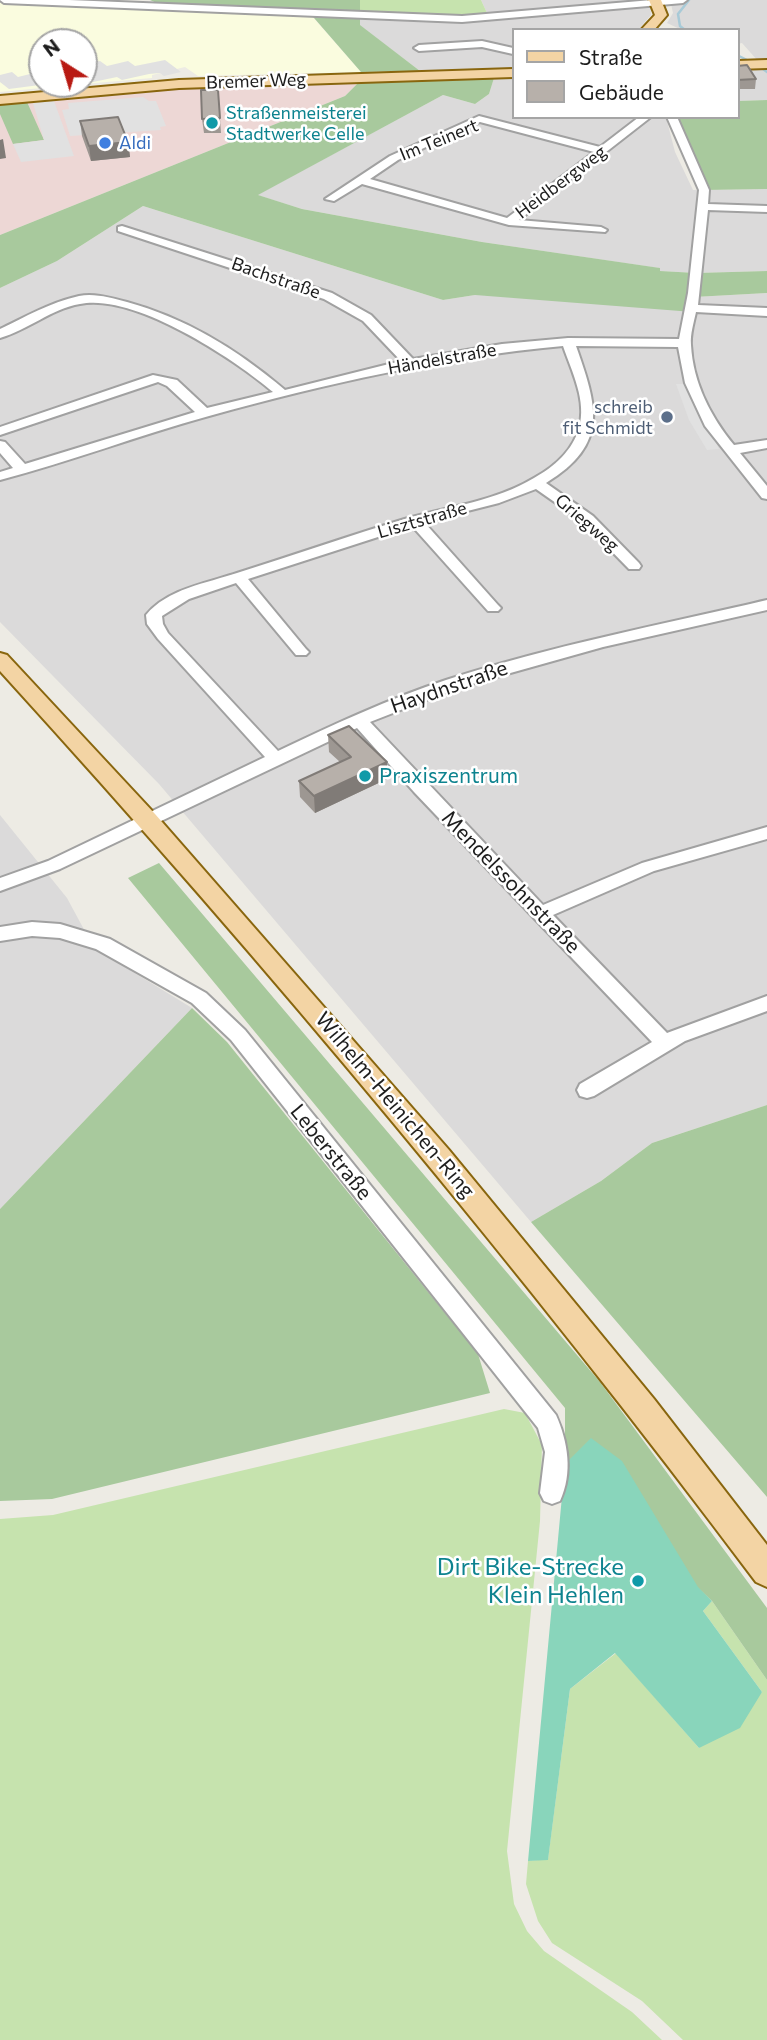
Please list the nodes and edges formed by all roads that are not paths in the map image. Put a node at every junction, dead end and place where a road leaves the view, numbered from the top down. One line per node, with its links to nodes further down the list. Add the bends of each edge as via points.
1 (4, 0): 4 (street)
2 (682, 0): 3 (street)
3 (656, 1): 4 (street, via 493,12); 5 (main road, via 661,15)
4 (462, 19): 6 (street, via 475,42)
5 (649, 28)
6 (482, 44): 7 (street); 8 (street)
7 (419, 48)
8 (512, 51)
9 (767, 64): 10 (main road)
10 (739, 65)
11 (512, 73): 12 (main road, Bremer Weg, via 179,84)
12 (0, 100)
13 (643, 119): 15 (street, Heidbergweg)
14 (673, 119): 18 (street, via 704,190)
15 (603, 151): 16 (street, Im Teinert, via 479,119 394,158); 20 (street, Heidbergweg)
16 (363, 179): 17 (street, Im Teinert); 20 (street, Im Teinert)
17 (330, 199)
18 (702, 207): 19 (street); 23 (street)
19 (767, 209)
20 (509, 222): 22 (street, Im Teinert)
21 (122, 229): 28 (street, Bachstraße, via 328,296 367,318)
22 (601, 230)
23 (691, 308): 24 (street); 27 (street)
24 (767, 312)
25 (0, 334): 29 (street, via 62,305 104,300 192,330 237,356)
26 (568, 342): 27 (street, Händelstraße); 28 (street, Händelstraße); 37 (street, Lisztstraße, via 588,409 587,426 566,462)
27 (684, 343): 34 (street, via 698,401)
28 (410, 363): 29 (street, Händelstraße)
29 (281, 393): 30 (street, Händelstraße)
30 (204, 413): 31 (street, via 172,383 158,378); 35 (street, Händelstraße)
31 (0, 431)
32 (767, 444): 34 (street)
33 (0, 445): 35 (street)
34 (731, 450): 38 (street)
35 (22, 469): 36 (street, Händelstraße)
36 (0, 477)
37 (537, 483): 39 (street, Lisztstraße); 40 (street, Griegweg, via 588,519)
38 (767, 495)
39 (415, 521): 41 (street, Lisztstraße); 43 (street)
40 (634, 566)
41 (239, 578): 44 (street); 47 (street, Lisztstraße, via 163,607 154,615 155,624)
42 (767, 605): 46 (street, Haydnstraße, via 538,658 451,684)
43 (493, 608)
44 (300, 652)
45 (0, 659): 48 (main road, Wilhelm-Heinichen-Ring)
46 (359, 720): 47 (street, Haydnstraße); 51 (street, Mendelssohnstraße)
47 (275, 757): 48 (street, Haydnstraße)
48 (148, 820): 50 (street, Haydnstraße); 57 (main road, Wilhelm-Heinichen-Ring, via 440,1158 644,1409)
49 (767, 833): 51 (street, via 648,867)
50 (0, 885)
51 (542, 913): 54 (street, Mendelssohnstraße)
52 (0, 934): 56 (street, Leberstraße, via 60,931 103,944 199,998 238,1034 548,1423 557,1452)
53 (767, 1003): 54 (street)
54 (665, 1043): 55 (street)
55 (587, 1090)
56 (552, 1493)
57 (767, 1571)

